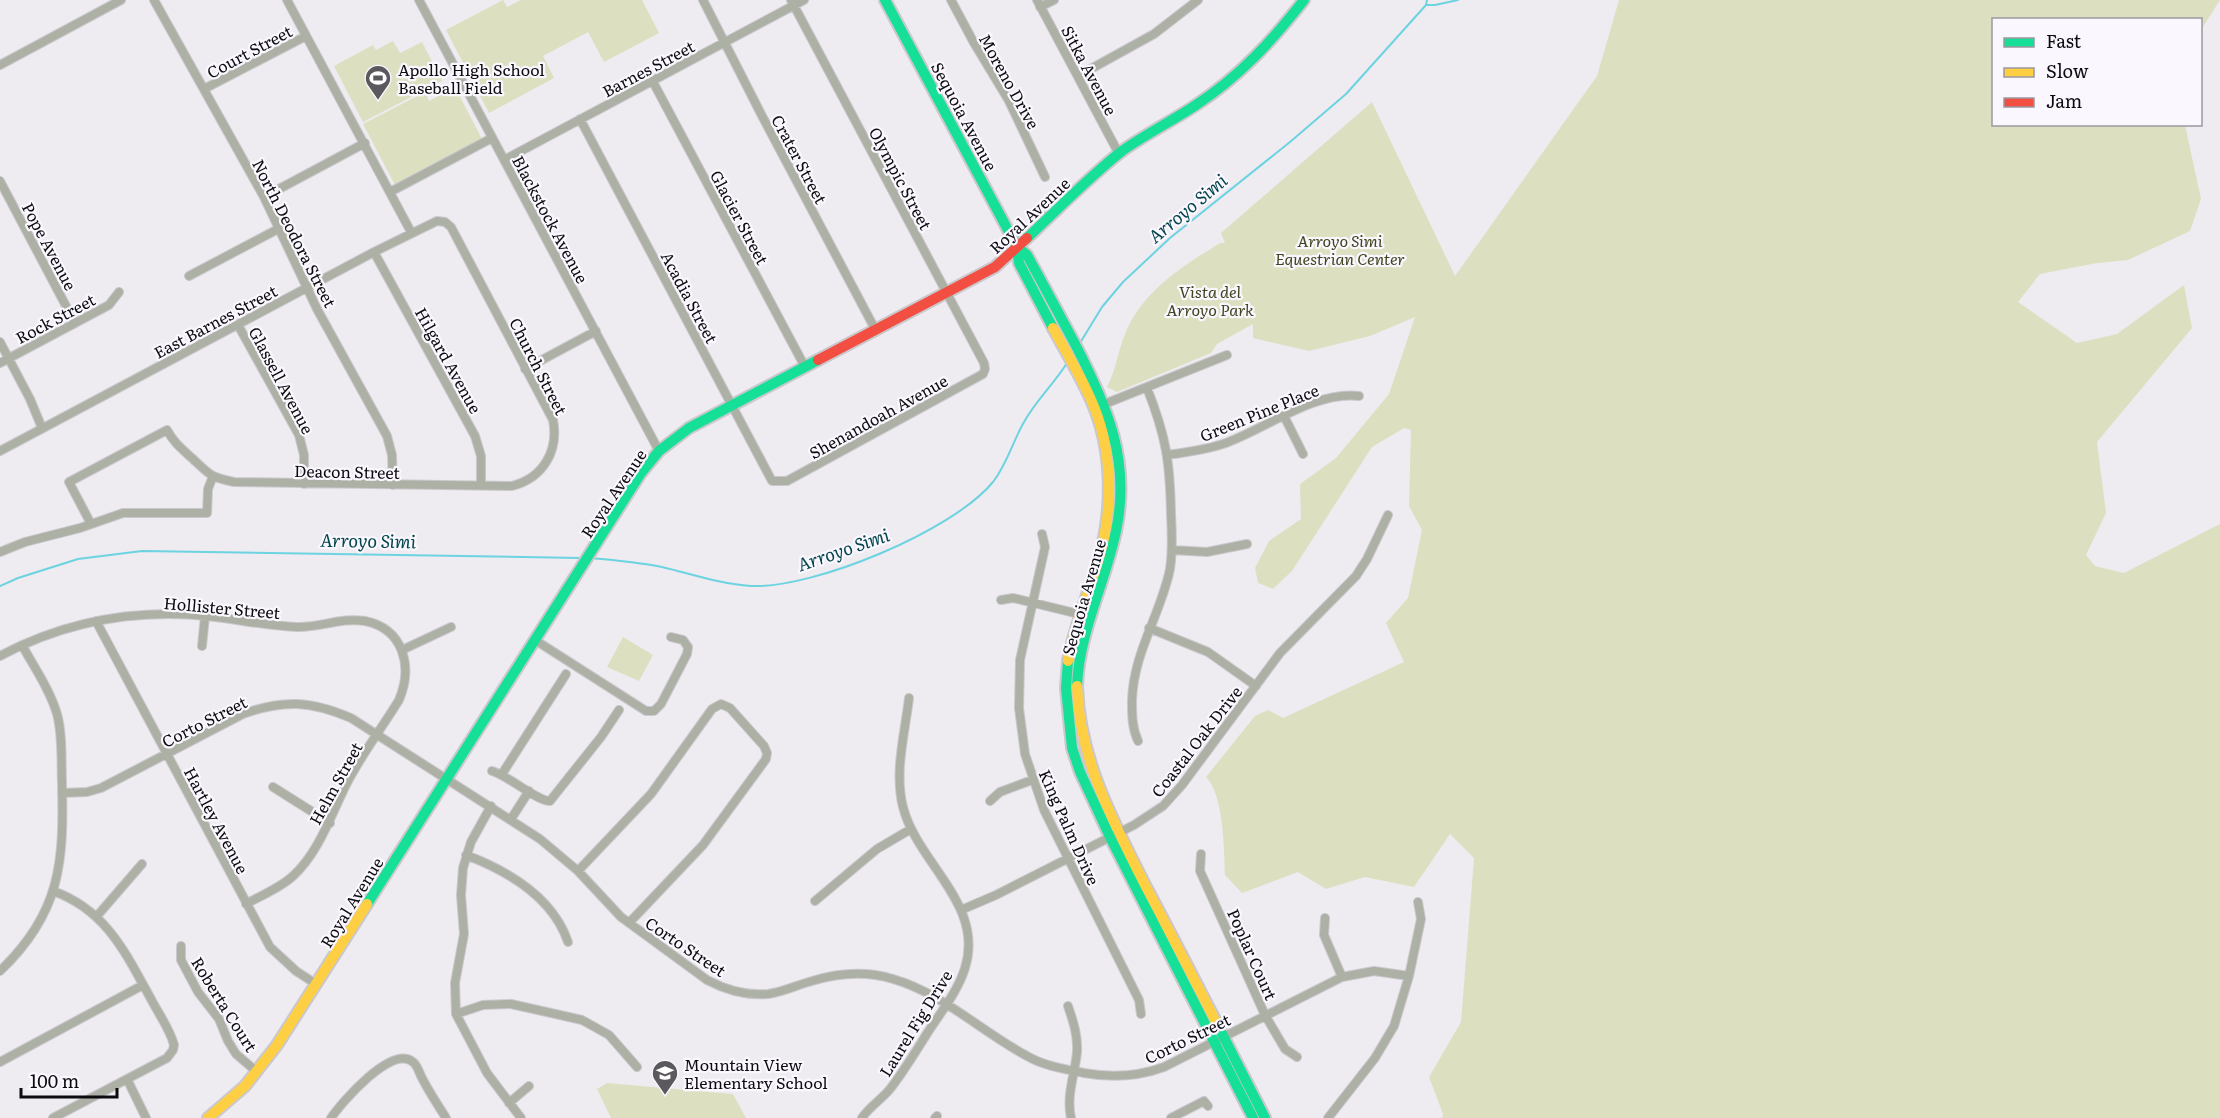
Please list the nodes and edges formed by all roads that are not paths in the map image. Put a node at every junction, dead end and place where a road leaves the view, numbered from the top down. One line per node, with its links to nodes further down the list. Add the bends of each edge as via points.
1 (121, 0): 16 (street)
2 (154, 0): 19 (street, North Deodora Street)
3 (287, 0): 14 (street)
4 (419, 0): 21 (street, Blackstock Avenue)
5 (703, 0): 15 (street, Crater Street)
6 (804, 0): 12 (street, Barnes Street)
7 (885, 0): 32 (main road, Sequoia Avenue)
8 (951, 0): 25 (street, Moreno Drive, via 1009,101)
9 (1054, 0): 13 (street)
10 (1198, 0): 17 (street, via 1154,34)
11 (1304, 0): 23 (main road, Royal Avenue, via 1272,41 1234,77)
12 (793, 3): 15 (street, Barnes Street); 37 (street, Olympic Street)
13 (1039, 3): 17 (street, Sitka Avenue)
14 (306, 36): 19 (street, Court Street); 22 (street)
15 (725, 43): 18 (street, Barnes Street); 40 (street, Crater Street)
16 (0, 65)
17 (1078, 76): 23 (street, Sitka Avenue)
18 (652, 80): 20 (street, Barnes Street); 46 (street, Glacier Street)
19 (204, 89): 28 (street, North Deodora Street)
20 (580, 119): 24 (street, Barnes Street); 51 (street, Acadia Street)
21 (492, 138): 24 (street, Blackstock Avenue); 27 (street)
22 (365, 143): 27 (street); 28 (street)
23 (1119, 154): 32 (main road, Royal Avenue)
24 (504, 160): 41 (street, Blackstock Avenue)
25 (1045, 177)
26 (0, 181): 38 (street, Pope Avenue)
27 (390, 192): 31 (street)
28 (264, 197): 30 (street, North Deodora Street)
29 (445, 222): 31 (street, East Barnes Street, via 433,222); 47 (street, Church Street, via 452,227)
30 (278, 229): 34 (street); 35 (street, North Deodora Street)
31 (411, 232): 33 (street, East Barnes Street)
32 (1017, 247): 37 (main road, Royal Avenue, via 994,267); 52 (main road, Sequoia Avenue, via 1019,262 1085,388); 52 (main road, Sequoia Avenue, via 1027,255 1065,324 1092,376)
33 (374, 252): 35 (street, East Barnes Street); 63 (street, Hilgard Avenue, via 475,436 481,456)
34 (189, 276)
35 (308, 287): 39 (street, East Barnes Street); 62 (street, North Deodora Street, via 387,436)
36 (119, 292): 38 (street, Rock Street, via 109,305)
37 (946, 292): 40 (main road, Royal Avenue); 48 (street, Olympic Street)
38 (75, 323): 44 (street, Rock Street)
39 (238, 325): 54 (street, East Barnes Street); 61 (street, Glassell Avenue, via 298,435 304,455)
40 (875, 329): 46 (main road, Royal Avenue)
41 (596, 332): 47 (street); 56 (street, Blackstock Avenue)
42 (0, 342): 44 (street)
43 (1227, 355): 49 (street)
44 (9, 358): 45 (street, Rock Street); 54 (street)
45 (0, 363)
46 (805, 367): 51 (main road, Royal Avenue)
47 (525, 369): 63 (street, Church Street, via 553,420 551,456 541,470 525,481 512,486)
48 (985, 369): 60 (street, Shenandoah Avenue)
49 (1146, 388): 52 (street); 58 (street)
50 (1359, 396): 53 (street, Green Pine Place, via 1348,394 1319,401)
51 (732, 405): 56 (main road, Royal Avenue, via 689,428); 60 (street, Acadia Street, via 772,481)
52 (1100, 406): 72 (main road, Sequoia Avenue, via 1109,499 1107,526); 74 (main road, Sequoia Avenue, via 1115,438 1121,498 1115,541)
53 (1284, 416): 57 (street); 58 (street, Green Pine Place, via 1222,444)
54 (42, 428): 55 (street, East Barnes Street)
55 (0, 451)
56 (659, 452): 79 (main road, Royal Avenue, via 641,473)
57 (1303, 454)
58 (1168, 455): 68 (street)
59 (213, 476): 61 (street, Deacon Street, via 247,483); 65 (street, via 207,513 132,512); 65 (street, Deacon Street, via 178,448 167,430 69,482)
60 (781, 482)
61 (304, 484): 62 (street, Deacon Street)
62 (393, 485): 63 (street, Deacon Street)
63 (481, 486)
64 (1388, 515): 85 (street, Coastal Oak Drive, via 1356,576 1289,642)
65 (91, 524): 69 (street)
66 (1042, 534): 71 (street, King Palm Drive, via 1045,547)
67 (1247, 544): 68 (street, via 1207,552)
68 (1172, 550): 77 (street, via 1166,585)
69 (0, 552)
70 (1001, 600): 71 (street)
71 (1032, 602): 72 (street); 94 (street, King Palm Drive, via 1018,685 1021,731)
72 (1079, 614): 74 (street); 103 (main road, Sequoia Avenue, via 1066,688 1072,748 1080,772)
73 (206, 616): 75 (street, Hollister Street, via 150,614); 81 (street); 82 (street, Hollister Street, via 296,627 364,621 386,631)
74 (1090, 617): 103 (main road, Sequoia Avenue, via 1079,663 1078,719 1090,771)
75 (96, 621): 80 (street, Hollister Street); 90 (street, Hartley Avenue)
76 (451, 627): 82 (street)
77 (1149, 628): 85 (street, via 1208,652); 89 (street, via 1134,676 1132,713)
78 (671, 637): 79 (street, via 683,640 687,654 654,711 637,706)
79 (535, 640): 93 (main road, Royal Avenue)
80 (22, 645): 83 (street, Hollister Street); 97 (street, via 57,716)
81 (202, 646)
82 (402, 650): 88 (street, Helm Street, via 405,687)
83 (0, 656)
84 (566, 674): 92 (street)
85 (1256, 686): 103 (street, Coastal Oak Drive, via 1173,795 1147,818)
86 (909, 698): 102 (street, Laurel Fig Drive, via 899,784)
87 (619, 710): 96 (street, via 550,801)
88 (377, 734): 90 (street, Corto Street, via 329,708 281,704 243,714); 93 (street, Corto Street); 101 (street, Helm Street, via 347,783)
89 (1138, 741)
90 (167, 754): 97 (street, Corto Street, via 101,788); 112 (street, Hartley Avenue)
91 (492, 771): 92 (street)
92 (502, 774): 96 (street)
93 (447, 779): 99 (street, Corto Street); 122 (main road, Royal Avenue)
94 (1032, 780): 98 (street, via 1000,792); 106 (street, King Palm Drive)
95 (273, 787): 101 (street)
96 (529, 791): 100 (street)
97 (62, 793): 109 (street, via 62,847)
98 (990, 801)
99 (491, 806): 100 (street, Corto Street); 105 (street)
100 (511, 819): 108 (street, Corto Street)
101 (330, 823): 112 (street, Helm Street, via 294,875)
102 (911, 829): 110 (street, via 877,849); 113 (street, Laurel Fig Drive)
103 (1115, 835): 106 (street, Coastal Oak Drive); 129 (main road, Sequoia Avenue)
104 (1201, 854): 128 (street, Poplar Court, via 1200,871)
105 (466, 855): 117 (street, via 500,870 532,892 563,925); 126 (street, via 460,884 464,934 455,983)
106 (1068, 859): 113 (street, Coastal Oak Drive); 127 (street, King Palm Drive, via 1139,1000)
107 (142, 864): 114 (street)
108 (578, 871): 116 (street, Corto Street); 116 (street, via 651,794 712,709 721,704 730,708 767,753 703,845)
109 (53, 891): 114 (street); 119 (street, via 31,935)
110 (815, 901)
111 (1418, 902): 120 (street, via 1420,919)
112 (246, 904): 122 (street, Hartley Avenue, via 270,947)
113 (962, 910): 124 (street, Laurel Fig Drive, via 968,952 965,969)
114 (97, 916): 123 (street, via 117,939)
115 (1325, 918): 121 (street, via 1324,935)
116 (629, 923): 124 (street, Corto Street, via 707,980 732,991 768,994 829,977 867,974 910,984)
117 (568, 942)
118 (181, 946): 134 (street, Roberta Court, via 181,960 198,992 219,1018 236,1054)
119 (0, 971)
120 (1409, 976): 121 (street, Corto Street, via 1374,971); 150 (street, via 1400,1012 1386,1041)
121 (1342, 978): 128 (street, Corto Street)
122 (316, 984): 134 (main road, Royal Avenue)
123 (143, 985): 131 (street); 135 (street, via 174,1045 167,1058)
124 (946, 1005): 133 (street, Corto Street, via 1027,1057); 145 (street, Laurel Fig Drive, via 896,1082)
125 (1068, 1006): 133 (street, via 1077,1037)
126 (456, 1014): 132 (street, via 483,1005 511,1004 582,1020 609,1035); 137 (street)
127 (1142, 1014)
128 (1265, 1015): 129 (street, Corto Street); 130 (street, Poplar Court, via 1285,1049)
129 (1217, 1039): 133 (street, Corto Street, via 1164,1067 1141,1074 1111,1077); 148 (main road, Sequoia Avenue); 149 (main road, Sequoia Avenue)
130 (1297, 1058)
131 (0, 1062)
132 (637, 1067)
133 (1073, 1071): 146 (street)
134 (257, 1072): 141 (main road, Royal Avenue)
135 (127, 1079): 139 (street); 140 (street)
136 (529, 1086): 137 (street)
137 (509, 1103): 144 (street)
138 (1208, 1106): 147 (street, via 1204,1101)
139 (53, 1118)
140 (146, 1118)
141 (208, 1118)
142 (331, 1118): 143 (street, via 367,1078 401,1058 412,1061)
143 (446, 1118)
144 (521, 1118)
145 (862, 1118)
146 (1071, 1118)
147 (1171, 1118)
148 (1253, 1118)
149 (1265, 1118)
150 (1328, 1118)

